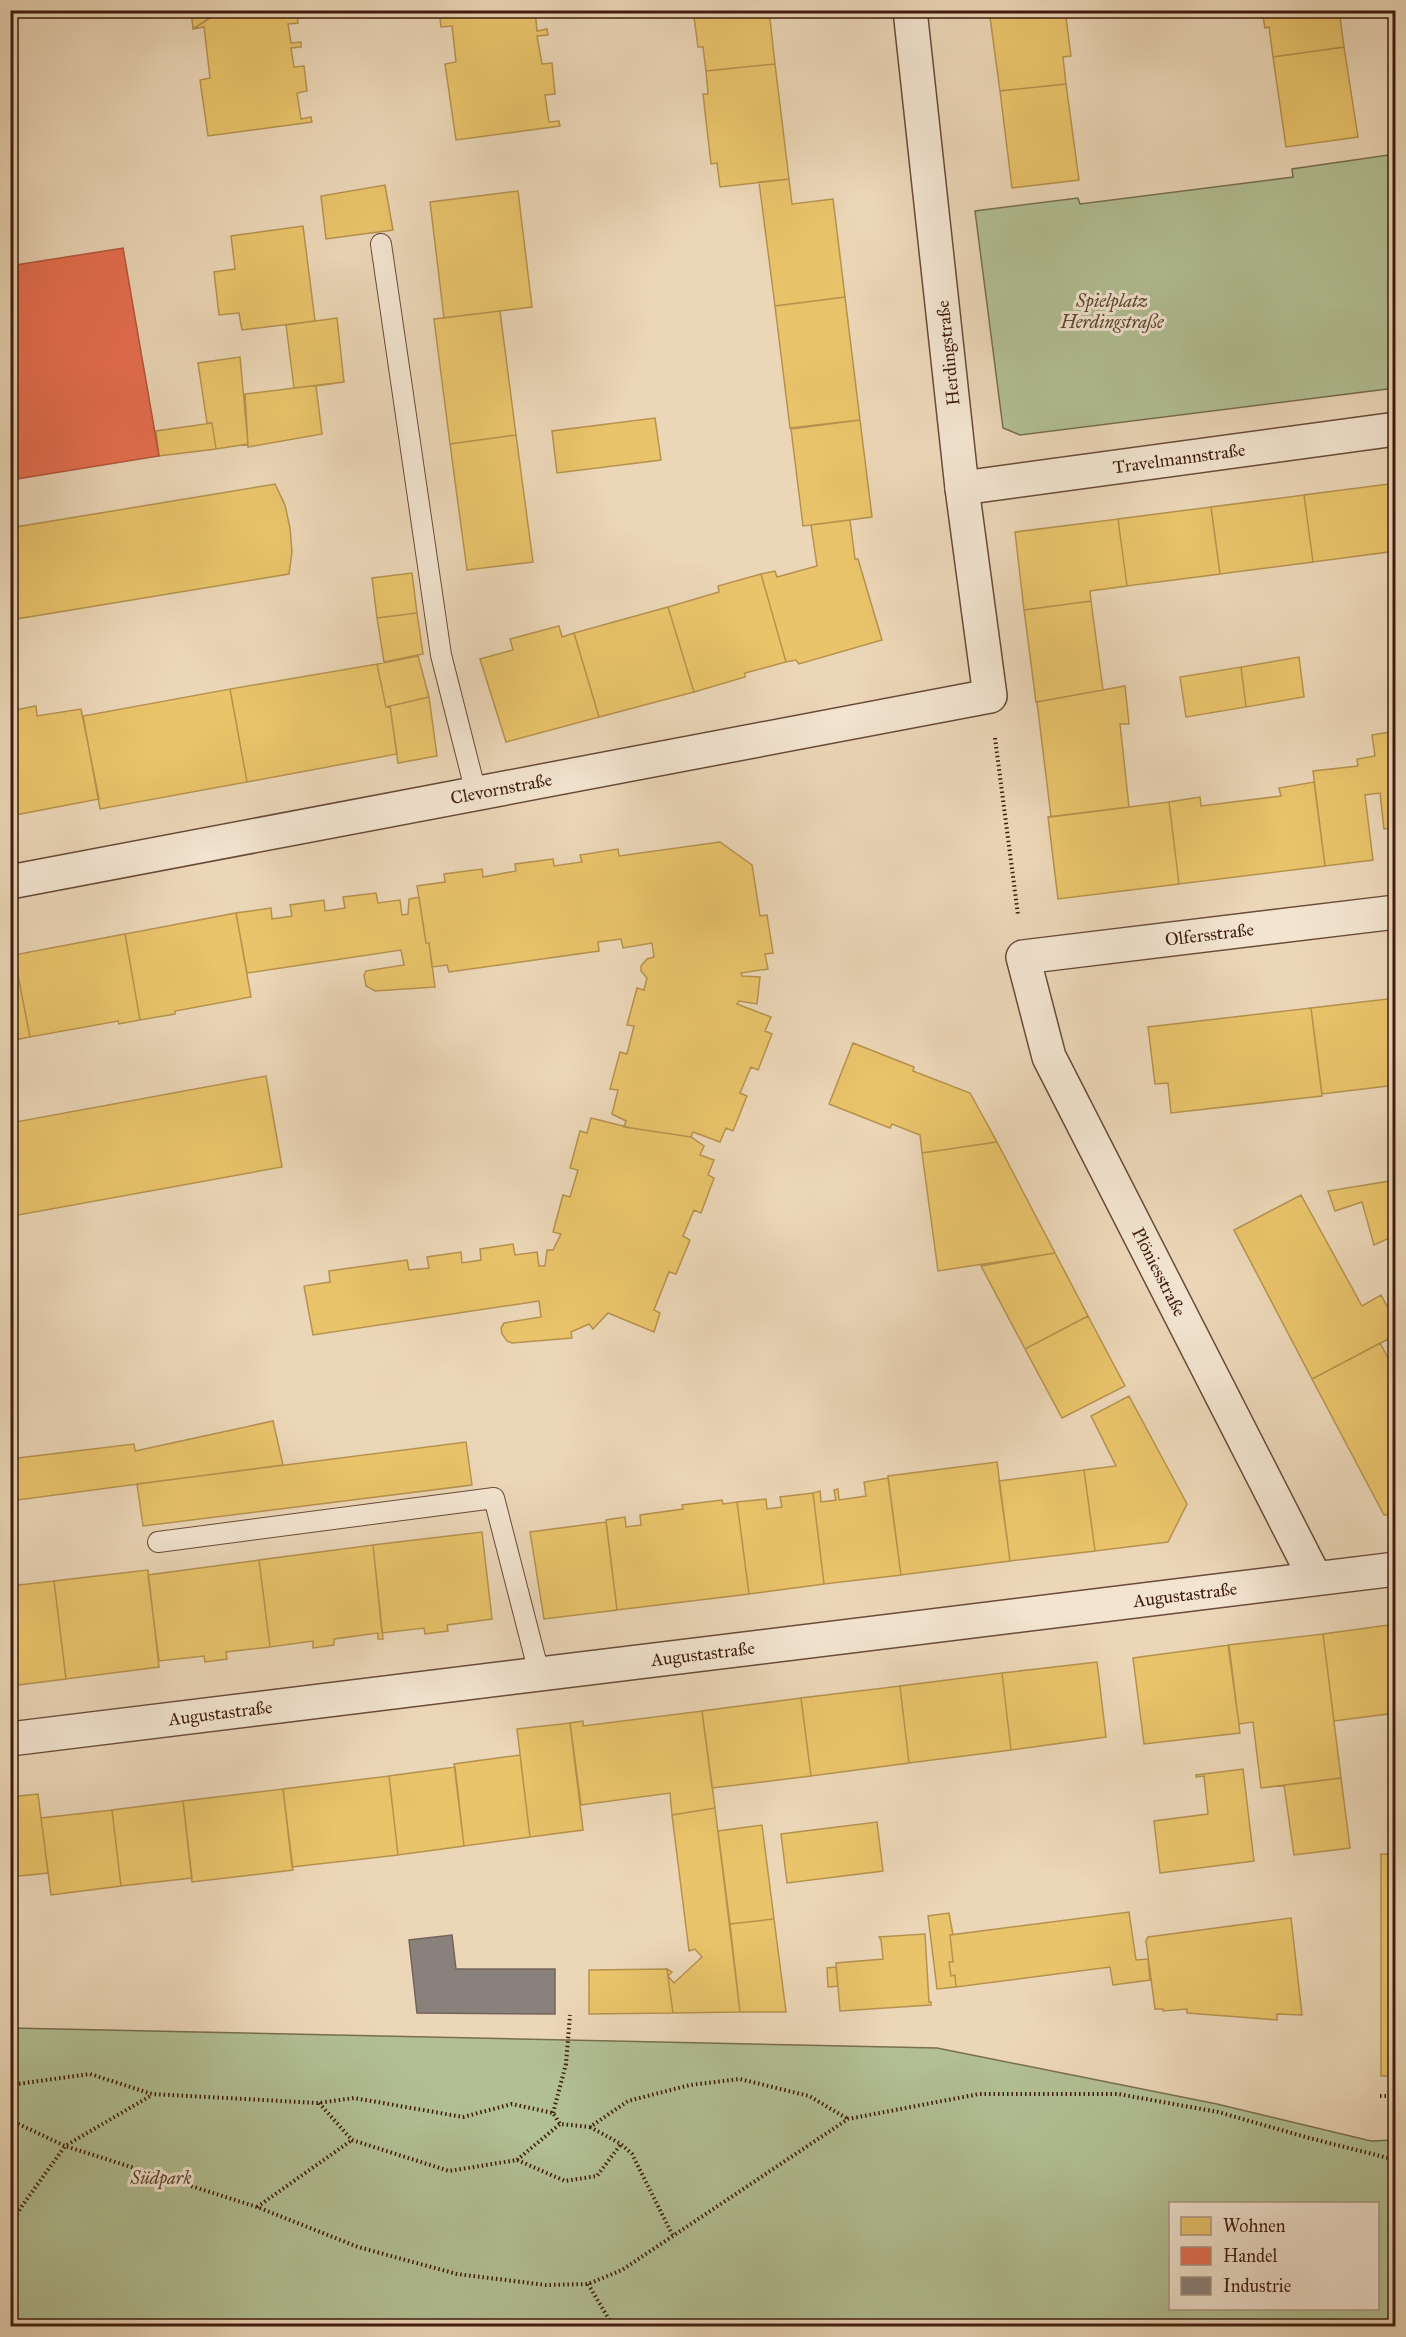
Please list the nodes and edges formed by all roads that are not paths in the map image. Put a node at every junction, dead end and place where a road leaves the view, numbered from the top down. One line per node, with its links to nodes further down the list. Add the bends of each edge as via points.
1 (910, 10): 4 (street, Herdingstraße)
2 (381, 244): 6 (lane, via 441,655)
3 (1395, 429): 4 (street, Travelmannstraße)
4 (963, 488): 5 (street, Herdingstraße)
5 (990, 696): 6 (street, Clevornstraße)
6 (476, 793): 7 (street, Clevornstraße)
7 (10, 882)
8 (1395, 912): 9 (street, Olfersstraße)
9 (1023, 957): 12 (street, Plöniesstraße, via 1049,1057)
10 (158, 1542): 13 (lane, via 494,1498)
11 (1395, 1569): 12 (street, Augustastraße)
12 (1316, 1578): 13 (street, Augustastraße)
13 (539, 1673): 14 (street, Augustastraße)
14 (10, 1739)

